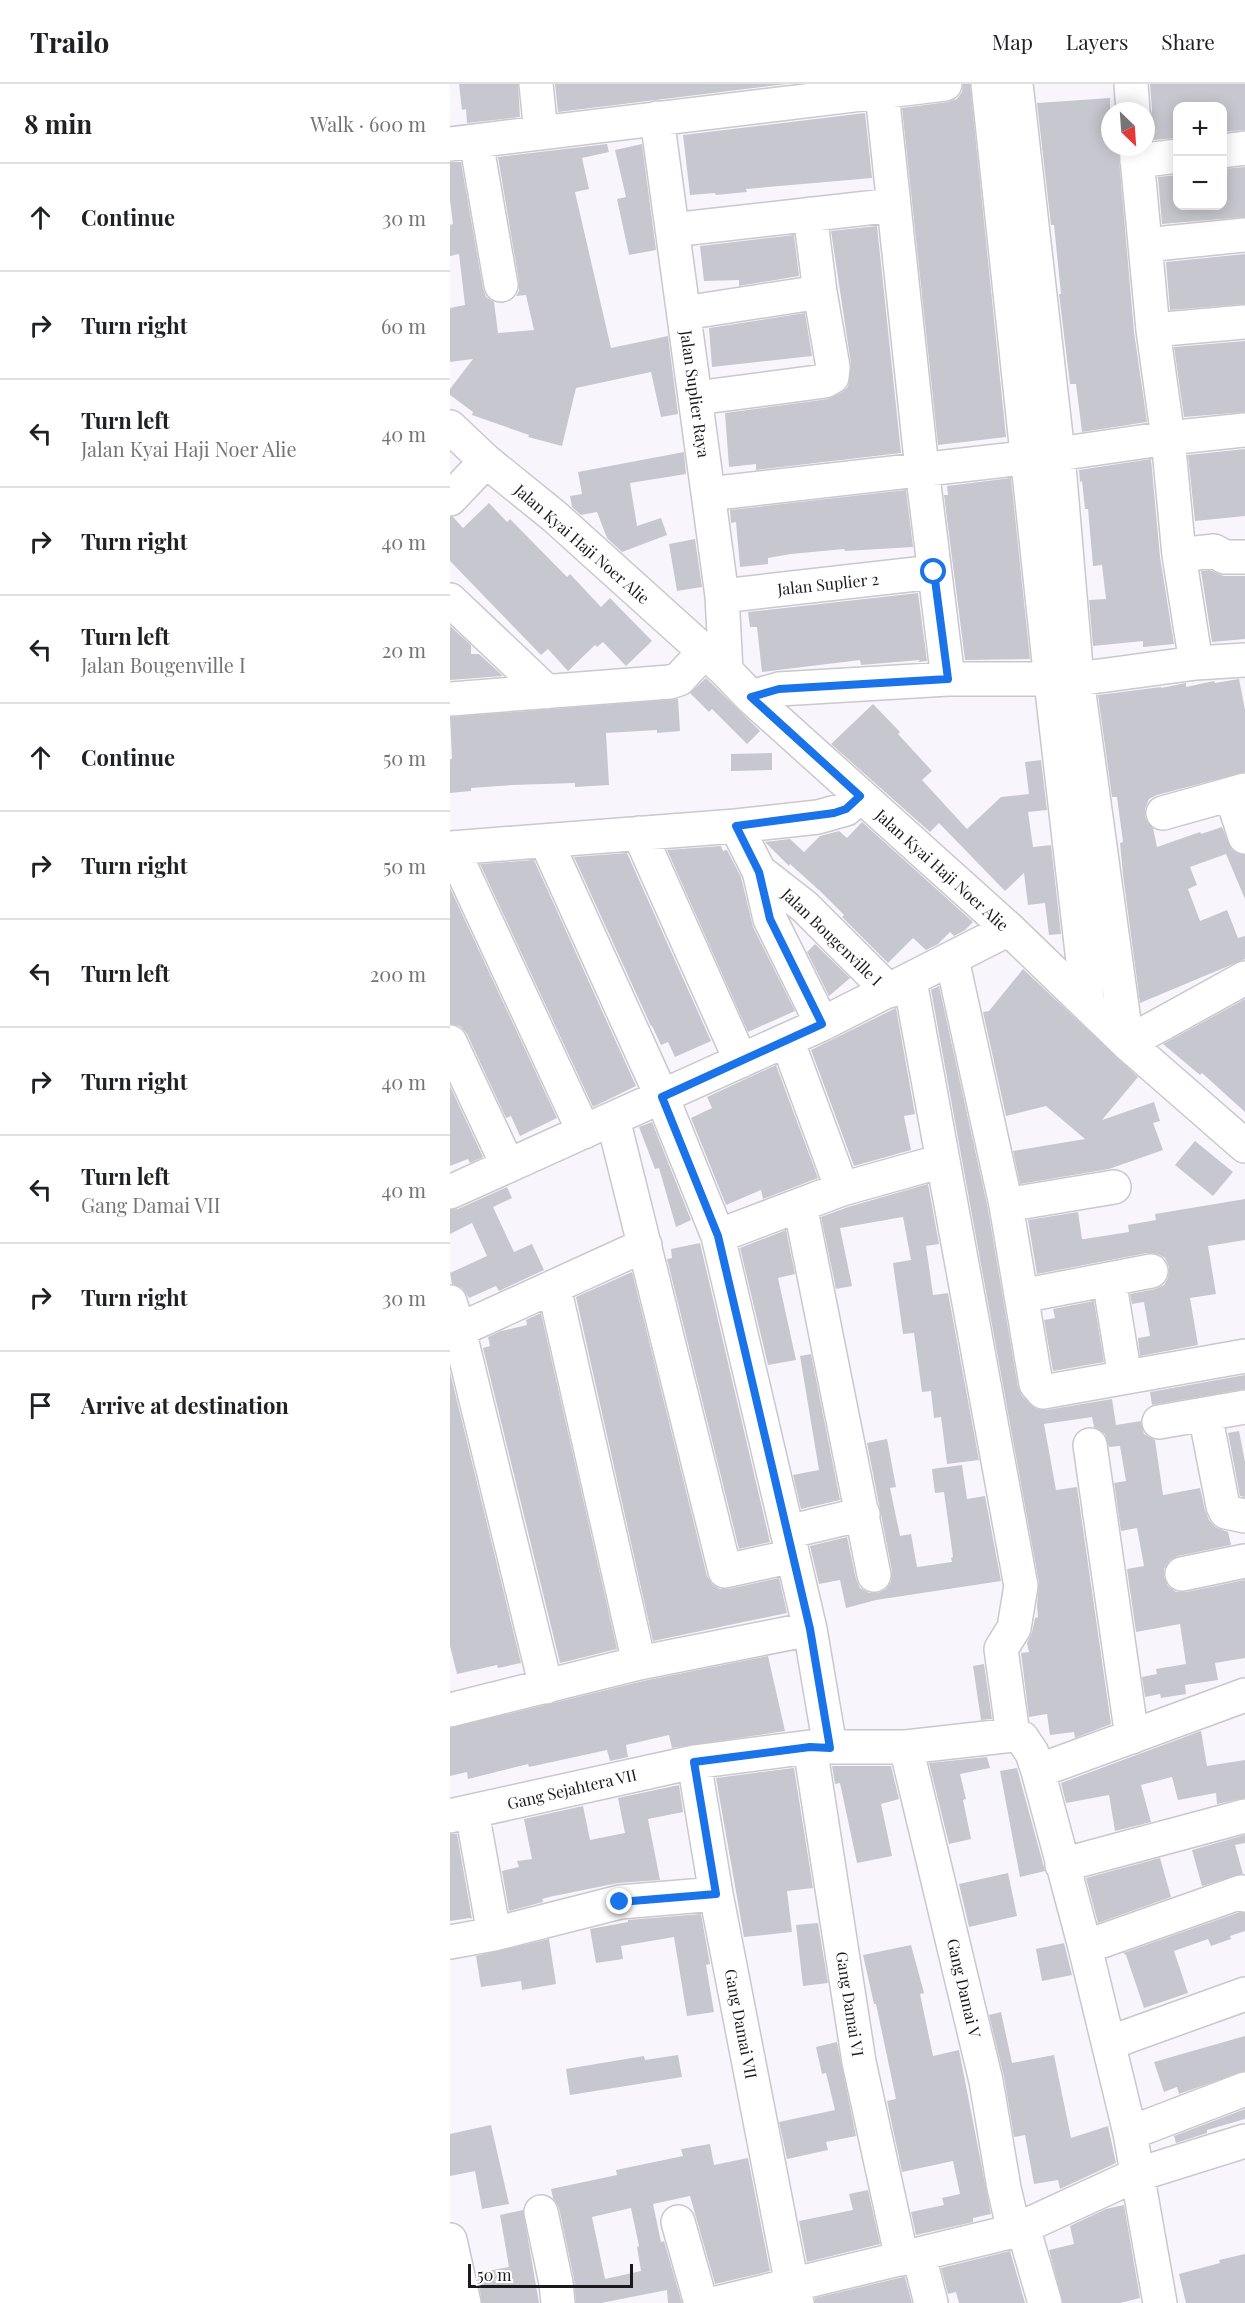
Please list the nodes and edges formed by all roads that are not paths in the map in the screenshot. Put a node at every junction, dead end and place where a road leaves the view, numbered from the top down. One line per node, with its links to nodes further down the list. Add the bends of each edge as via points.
1 (536, 84): 10 (street)
2 (945, 84): 6 (street)
3 (988, 84): 31 (street)
4 (1016, 84): 31 (street)
5 (1131, 84): 8 (street)
6 (881, 88): 7 (street); 17 (street)
7 (799, 93): 9 (street)
8 (1132, 102)
9 (657, 118): 10 (street); 19 (street, Jalan Suplier Raya)
10 (541, 133): 11 (street)
11 (457, 139): 22 (street)
12 (1245, 148): 13 (street)
13 (1227, 150)
14 (1155, 155): 16 (street)
15 (1136, 156): 21 (street)
16 (1173, 156)
17 (894, 205): 18 (street); 33 (street)
18 (810, 214): 19 (street); 23 (street)
19 (672, 230): 24 (street, Jalan Suplier Raya)
20 (1245, 235): 21 (street)
21 (1145, 245): 26 (street)
22 (501, 285)
23 (820, 292): 24 (street); 27 (street, via 832,377)
24 (684, 313): 27 (street, Jalan Suplier Raya)
25 (1245, 322): 26 (street)
26 (1153, 330): 30 (street)
27 (696, 398): 34 (street, Jalan Suplier Raya)
28 (450, 427): 32 (street, Jalan Kyai Haji Noer Alie)
29 (1245, 430): 30 (street)
30 (1168, 438): 31 (street); 38 (street)
31 (1043, 456): 33 (street); 46 (street)
32 (486, 461): 35 (street); 43 (street, Jalan Kyai Haji Noer Alie, via 554,516)
33 (922, 469): 34 (street); 39 (street)
34 (709, 494): 40 (street, Jalan Suplier Raya)
35 (450, 499)
36 (1245, 540): 37 (street)
37 (1229, 554): 38 (street)
38 (1179, 555): 44 (street)
39 (934, 572): 40 (street, Jalan Suplier 2); 45 (street)
40 (722, 596): 43 (street, Jalan Suplier Raya)
41 (453, 606): 47 (street)
42 (1245, 660): 44 (street)
43 (715, 662): 47 (street, via 670,682); 48 (street, Jalan Kyai Haji Noer Alie)
44 (1196, 663): 46 (street)
45 (948, 679): 46 (street); 48 (street, via 779,689)
46 (1064, 680): 63 (street); 67 (street)
47 (547, 692): 49 (street)
48 (751, 697): 51 (street, Jalan Kyai Haji Noer Alie)
49 (450, 699)
50 (1238, 792): 52 (street); 55 (street)
51 (860, 796): 53 (street, via 846,809 834,813); 59 (street, Jalan Kyai Haji Noer Alie)
52 (1162, 813)
53 (736, 826): 54 (street); 58 (street, Jalan Bougenville I)
54 (639, 833): 56 (street); 68 (street)
55 (1245, 837)
56 (546, 841): 57 (street); 69 (street, Gang Damai VI)
57 (451, 848): 70 (street)
58 (759, 872): 62 (street, Jalan Bougenville I); 64 (street, via 770,919)
59 (1009, 929): 60 (street); 63 (street, Jalan Kyai Haji Noer Alie)
60 (952, 959): 62 (street); 78 (street)
61 (1244, 981): 67 (street)
62 (899, 986): 64 (street); 72 (street)
63 (1088, 1005): 67 (street, Jalan Kyai Haji Noer Alie)
64 (822, 1024): 65 (street)
65 (788, 1040): 68 (street); 75 (street)
66 (450, 1042): 73 (street)
67 (1128, 1043): 71 (street, Jalan Kyai Haji Noer Alie)
68 (741, 1061): 69 (street)
69 (662, 1097): 70 (street); 79 (street, Gang Damai VI)
70 (598, 1125): 73 (street); 80 (street)
71 (1245, 1146)
72 (942, 1161): 75 (street); 103 (street, via 1021,1586 1014,1628 1001,1648)
73 (508, 1166): 76 (street)
74 (1114, 1187): 78 (street)
75 (843, 1189): 77 (street)
76 (450, 1192)
77 (800, 1205): 79 (street); 92 (street)
78 (1006, 1205): 84 (street)
79 (718, 1236): 94 (street, Gang Damai VI)
80 (645, 1245): 83 (street); 94 (street, via 725,1571)
81 (1150, 1271): 82 (street)
82 (1109, 1279): 84 (street); 87 (street)
83 (554, 1287): 85 (street); 99 (street)
84 (1021, 1296): 87 (street, via 1036,1384 1043,1392)
85 (453, 1322): 100 (street)
86 (1245, 1356): 87 (street)
87 (1125, 1377)
88 (1245, 1407): 89 (street)
89 (1205, 1414): 90 (street); 93 (street, via 1223,1506 1226,1512)
90 (1159, 1422)
91 (1090, 1444): 104 (street)
92 (863, 1514): 94 (street); 97 (street)
93 (1245, 1516)
94 (790, 1544): 98 (street, Gang Damai VI)
95 (1245, 1561): 96 (street)
96 (1182, 1574)
97 (874, 1575)
98 (810, 1629): 99 (street); 105 (street, Gang Damai VI)
99 (639, 1663): 100 (street)
100 (546, 1687): 102 (street)
101 (1245, 1695): 104 (street)
102 (450, 1710)
103 (1013, 1735): 106 (street, Gang Sejahtera VII); 108 (street, via 1027,1743)
104 (1132, 1737): 108 (street)
105 (820, 1747): 106 (street, Gang Sejahtera VII); 107 (street, Gang Sejahtera VII); 127 (street, Gang Damai VI, via 859,2062)
106 (906, 1747): 125 (street, Gang Damai V, via 986,2080 1004,2188)
107 (694, 1762): 109 (street, Gang Sejahtera VII); 112 (street, Gang Damai VII)
108 (1038, 1771): 111 (street)
109 (461, 1814): 114 (street)
110 (1245, 1816): 111 (street)
111 (1062, 1865): 116 (street)
112 (716, 1894): 114 (street, via 620,1902); 128 (street, Gang Damai VII)
113 (1245, 1895): 116 (street, via 1241,1892)
114 (494, 1934): 115 (street)
115 (450, 1942)
116 (1085, 1947): 118 (street)
117 (1245, 1994): 118 (street)
118 (1109, 2043): 120 (street)
119 (1245, 2089): 120 (street)
120 (1130, 2133): 122 (street)
121 (1245, 2141): 122 (street)
122 (1136, 2175): 125 (street); 135 (street)
123 (541, 2212): 130 (street)
124 (678, 2222): 131 (street)
125 (1019, 2229): 127 (street); 134 (street, Gang Damai V)
126 (450, 2240): 129 (street)
127 (910, 2257): 128 (street); 133 (street, Gang Damai VI)
128 (794, 2294): 132 (street)
129 (464, 2303)
130 (558, 2303)
131 (701, 2303)
132 (717, 2303)
133 (931, 2303)
134 (1045, 2303)
135 (1160, 2303)

